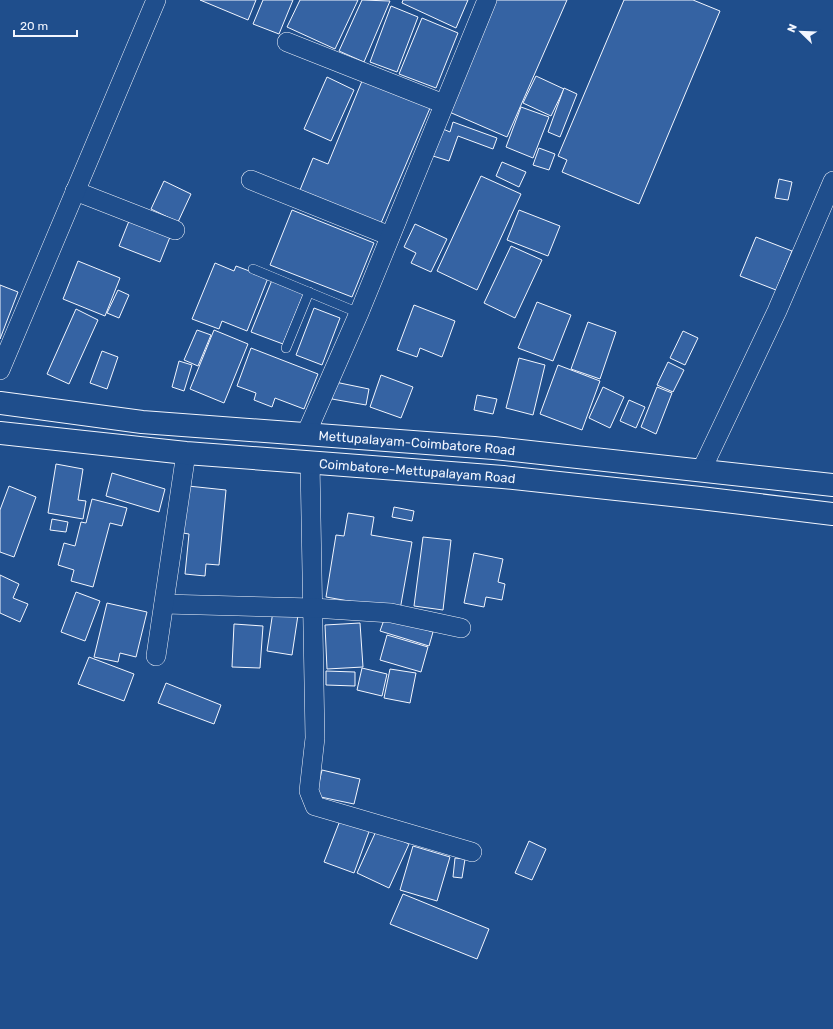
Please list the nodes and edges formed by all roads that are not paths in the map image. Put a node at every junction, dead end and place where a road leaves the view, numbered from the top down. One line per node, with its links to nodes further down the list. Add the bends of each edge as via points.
1 (156, 0): 7 (street)
2 (487, 0): 4 (street)
3 (288, 42): 4 (street)
4 (444, 104): 9 (street)
5 (251, 180): 9 (street)
6 (833, 181): 20 (street, via 777,311)
7 (76, 191): 8 (street); 14 (street)
8 (174, 230)
9 (390, 236): 12 (street)
10 (253, 269): 11 (lane)
11 (309, 292): 12 (lane); 13 (lane)
12 (359, 313): 17 (street)
13 (286, 348)
14 (0, 370)
15 (0, 403): 17 (highway, Mettupalayam-Coimbatore Road, via 142,422)
16 (0, 433): 18 (highway, Coimbatore-Mettupalayam Road)
17 (306, 434): 20 (highway, Mettupalayam-Coimbatore Road, via 494,448)
18 (186, 453): 19 (highway, Coimbatore-Mettupalayam Road); 23 (street)
19 (310, 462): 22 (highway, Coimbatore-Mettupalayam Road, via 503,477); 24 (street)
20 (702, 469): 21 (highway, Mettupalayam-Coimbatore Road)
21 (833, 485)
22 (833, 514)
23 (164, 604): 24 (street); 26 (street)
24 (313, 608): 25 (street, via 391,613); 27 (street, via 315,738 309,791 315,806)
25 (461, 628)
26 (156, 656)
27 (472, 852)

